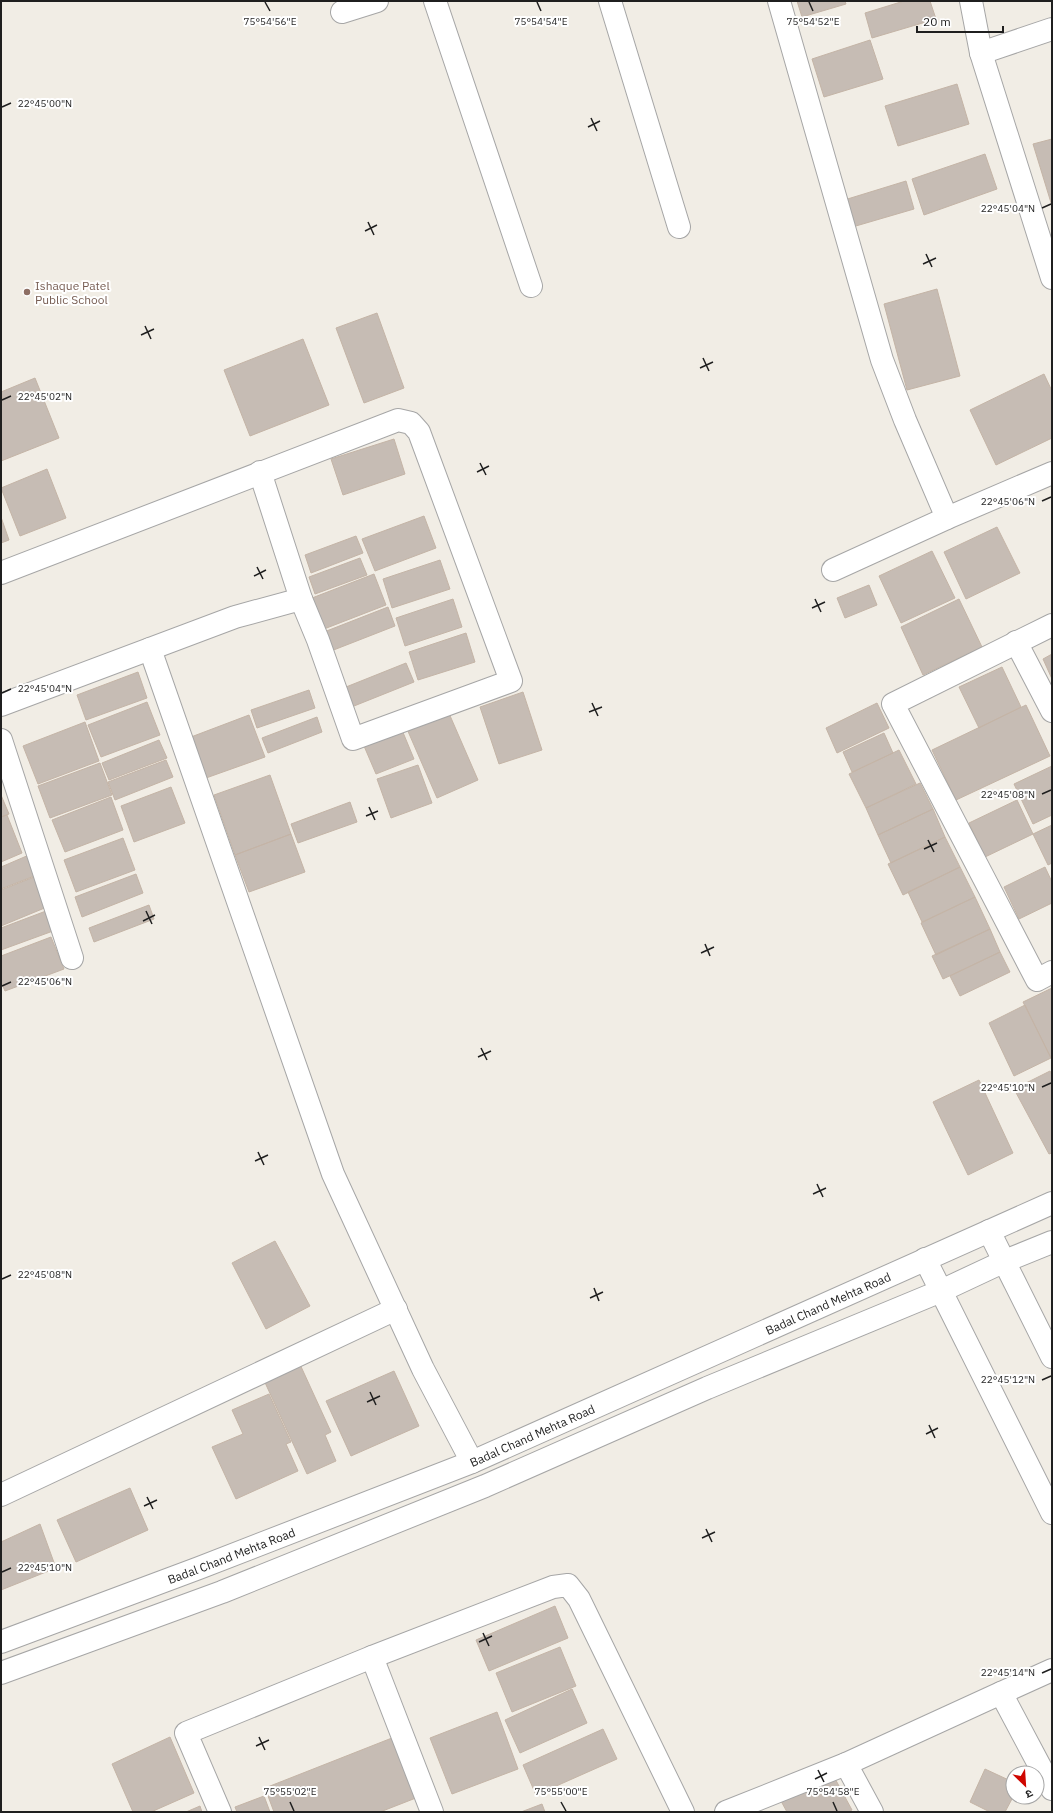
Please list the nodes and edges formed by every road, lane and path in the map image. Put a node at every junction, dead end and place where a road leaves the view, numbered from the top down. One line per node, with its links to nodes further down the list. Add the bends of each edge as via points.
1 (377, 1): 6 (street)
2 (435, 1): 12 (street)
3 (610, 1): 9 (street)
4 (779, 1): 15 (street, via 882,360)
5 (970, 1): 8 (street)
6 (342, 12)
7 (1052, 29): 8 (street)
8 (981, 53): 10 (street)
9 (679, 227)
10 (1046, 237): 11 (street)
11 (1052, 278)
12 (531, 286)
13 (260, 472): 17 (street); 18 (street); 18 (street, via 398,420 411,423 419,432 512,681 353,739)
14 (1052, 473): 15 (street)
15 (947, 518): 16 (street)
16 (833, 570)
17 (1, 573)
18 (301, 599): 21 (street, via 235,617)
19 (1052, 625): 20 (street)
20 (1016, 642): 23 (street); 26 (street, via 893,704 1037,980)
21 (150, 649): 22 (street); 33 (street, via 333,1174)
22 (1, 705)
23 (1052, 711)
24 (1, 740): 25 (street)
25 (72, 958)
26 (1052, 972)
27 (1052, 1203): 28 (street, Badal Chand Mehta Road)
28 (989, 1231): 30 (street, Badal Chand Mehta Road); 31 (street)
29 (1052, 1242): 31 (street)
30 (925, 1259): 32 (street); 35 (street, Badal Chand Mehta Road)
31 (1005, 1262): 32 (street); 34 (street)
32 (941, 1291): 37 (street); 41 (street, via 707,1388 485,1486 222,1592)
33 (396, 1309): 35 (street, via 423,1369); 36 (street)
34 (1052, 1357)
35 (472, 1462): 38 (street, Badal Chand Mehta Road)
36 (1, 1495)
37 (1052, 1513)
38 (1, 1642)
39 (372, 1657): 45 (street, via 186,1733); 46 (street); 47 (street, via 553,1587 568,1585 579,1599)
40 (1052, 1670): 42 (street)
41 (1, 1673)
42 (1001, 1693): 43 (street); 44 (street)
43 (846, 1764): 48 (street); 49 (street)
44 (1052, 1789)
45 (220, 1812)
46 (432, 1812)
47 (683, 1812)
48 (726, 1812)
49 (872, 1812)

